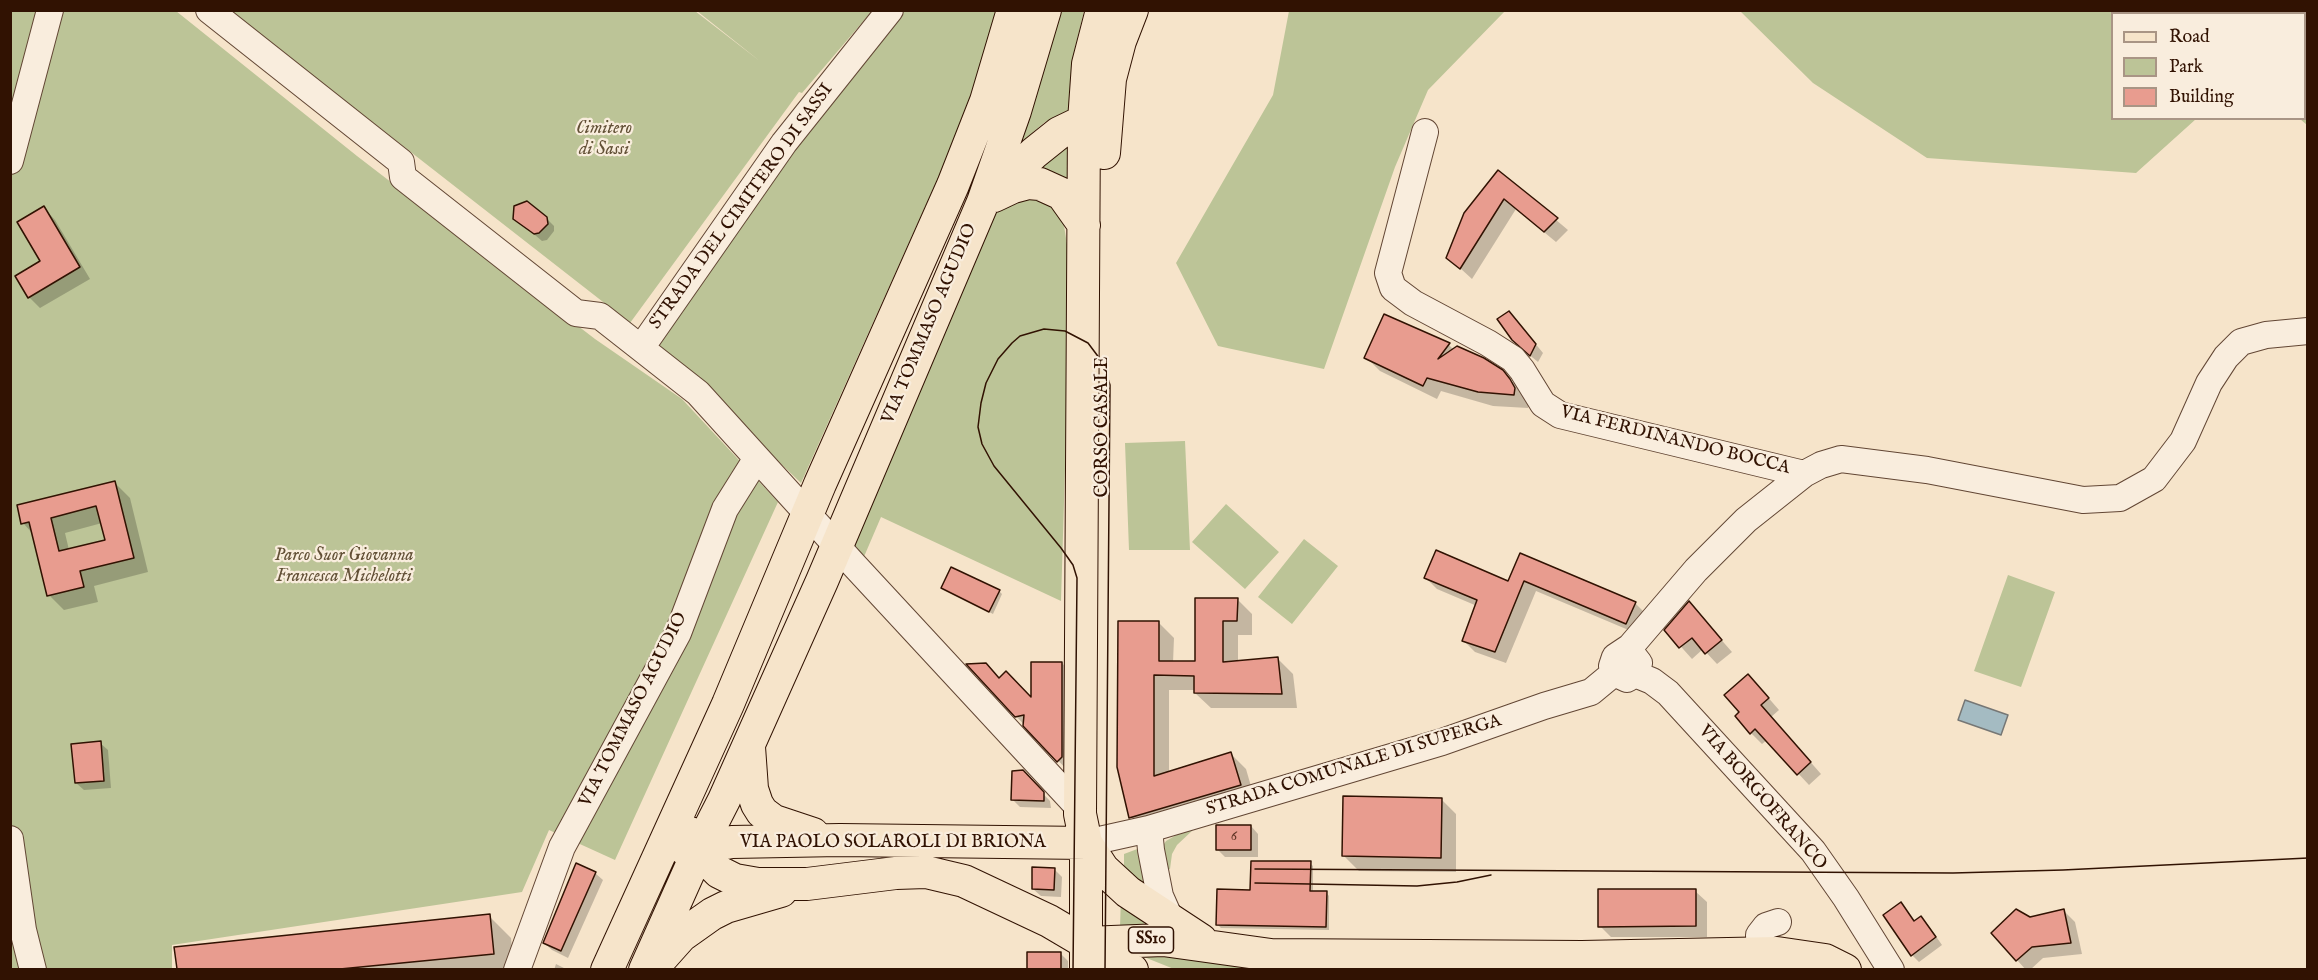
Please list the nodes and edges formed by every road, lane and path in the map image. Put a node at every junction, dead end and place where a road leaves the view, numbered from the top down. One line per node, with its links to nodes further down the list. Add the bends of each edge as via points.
1 (50, 10): 11 (street)
2 (209, 10): 15 (street, STRADA DEL CIMITERO DI SASSI, via 401,162 403,177 576,313 600,316)
3 (890, 10): 15 (street, STRADA DEL CIMITERO DI SASSI, via 784,143)
4 (1013, 10): 18 (main road, VIA TOMMASO AGUDIO, via 986,101 953,185)
5 (1045, 10): 12 (main road, VIA TOMMASO AGUDIO)
6 (1102, 10): 9 (main road, CORSO CASALE, via 1088,64)
7 (1132, 10): 8 (main road, CORSO CASALE)
8 (1108, 93): 9 (main road); 27 (main road, CORSO CASALE, via 1104,154 1101,816)
9 (1084, 121): 12 (main road, via 1059,133); 13 (main road, CORSO CASALE)
10 (1425, 132): 17 (street, VIA FERDINANDO BOCCA, via 1388,273 1393,288 1512,359 1543,404 1560,415)
11 (10, 161)
12 (982, 202): 13 (main road, via 1013,187 1040,184 1062,194); 19 (main road, VIA TOMMASO AGUDIO)
13 (1084, 225): 23 (main road, CORSO CASALE)
14 (2307, 331): 17 (street, STRADA COMUNALE DI SUPERGA, via 2241,342 2209,383 2183,441 2154,479 2120,498 2083,500 1927,470 1841,459)
15 (640, 348): 16 (street, STRADA DEL CIMITERO DI SASSI, via 698,393)
16 (757, 458): 18 (street); 38 (street, VIA TOMMASO AGUDIO, via 725,509 678,633 562,847)
17 (1804, 474): 20 (street, STRADA COMUNALE DI SUPERGA, via 1746,520 1696,570)
18 (808, 513): 19 (street); 22 (main road, VIA TOMMASO AGUDIO)
19 (835, 545): 21 (main road, VIA TOMMASO AGUDIO); 23 (street)
20 (1625, 666): 24 (street, STRADA COMUNALE DI SUPERGA, via 1591,692 1442,742); 44 (street, VIA BORGOFRANCO, via 1668,693 1813,851)
21 (749, 744): 26 (main road, via 750,777 762,812 796,830); 28 (main road, VIA TOMMASO AGUDIO)
22 (682, 804): 28 (main road, VIA PAOLO SOLAROLI DI BRIONA, via 687,827); 29 (main road, VIA TOMMASO AGUDIO)
23 (1081, 810): 27 (main road, CORSO CASALE)
24 (1149, 829): 27 (street, STRADA COMUNALE DI SUPERGA); 31 (street, via 1160,896)
25 (10, 839): 37 (street, via 23,930)
26 (840, 840): 27 (main road, VIA PAOLO SOLAROLI DI BRIONA); 28 (main road, VIA PAOLO SOLAROLI DI BRIONA, via 732,842)
27 (1086, 843): 31 (main road, via 1107,873); 34 (main road, CORSO CASALE)
28 (700, 847): 29 (main road, VIA PAOLO SOLAROLI DI BRIONA); 30 (main road, VIA PAOLO SOLAROLI DI BRIONA, via 705,858 735,880); 40 (main road, VIA TOMMASO AGUDIO)
29 (657, 857): 39 (main road, VIA TOMMASO AGUDIO)
30 (807, 884): 34 (main road, VIA PAOLO SOLAROLI DI BRIONA, via 896,873 926,872 949,877 1049,921); 41 (main road, via 712,914 681,936)
31 (1172, 922): 33 (main road)
32 (1778, 922): 35 (street, via 1766,926 1759,935)
33 (1215, 948): 34 (main road, SS10, via 1163,940); 36 (main road, SS10, via 1271,955)
34 (1086, 956): 42 (main road, SS10)
35 (1760, 961): 36 (main road, SS10); 43 (main road, SS10, via 1801,955)
36 (1493, 963)
37 (33, 969)
38 (517, 969)
39 (607, 969)
40 (645, 969)
41 (652, 969)
42 (1132, 969)
43 (1845, 969)
44 (1892, 969)

